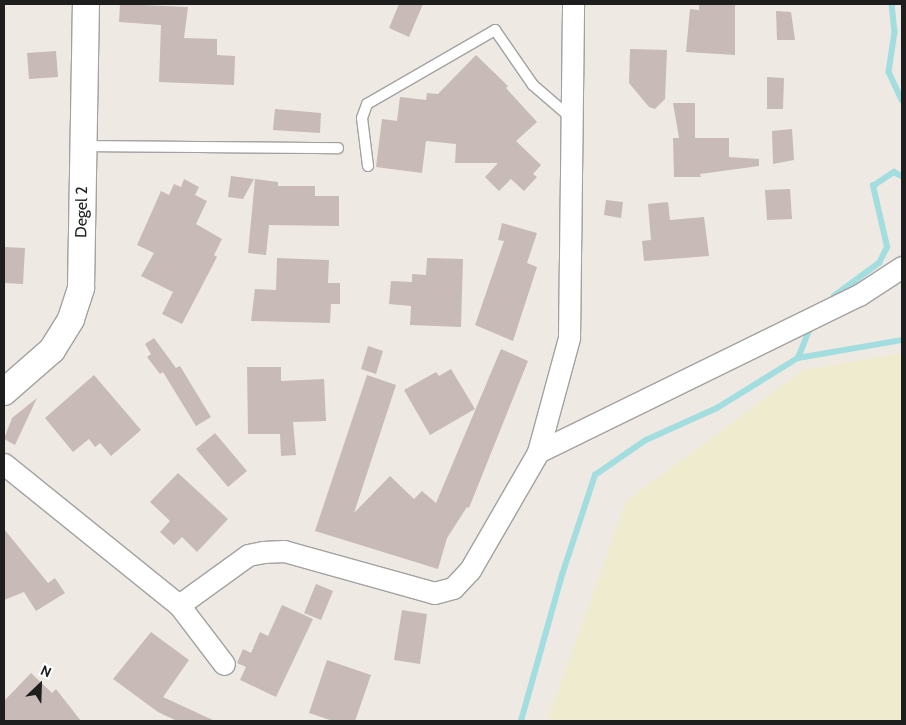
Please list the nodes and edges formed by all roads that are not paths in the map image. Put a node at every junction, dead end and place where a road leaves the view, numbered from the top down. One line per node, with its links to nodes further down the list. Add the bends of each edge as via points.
1 (86, 4): 4 (street, Degel 2)
2 (572, 4): 3 (street)
3 (571, 118): 6 (lane, via 533,85 495,30 367,104 362,118); 9 (street, via 569,338)
4 (84, 146): 5 (lane); 8 (street, Degel 2, via 81,288 71,319 52,350)
5 (338, 148)
6 (368, 166)
7 (902, 267): 9 (street, via 859,295)
8 (4, 392)
9 (538, 452): 11 (street, via 470,570 453,588 434,593 284,551 263,552 248,555)
10 (4, 464): 11 (street)
11 (178, 605): 12 (street)
12 (224, 664)

